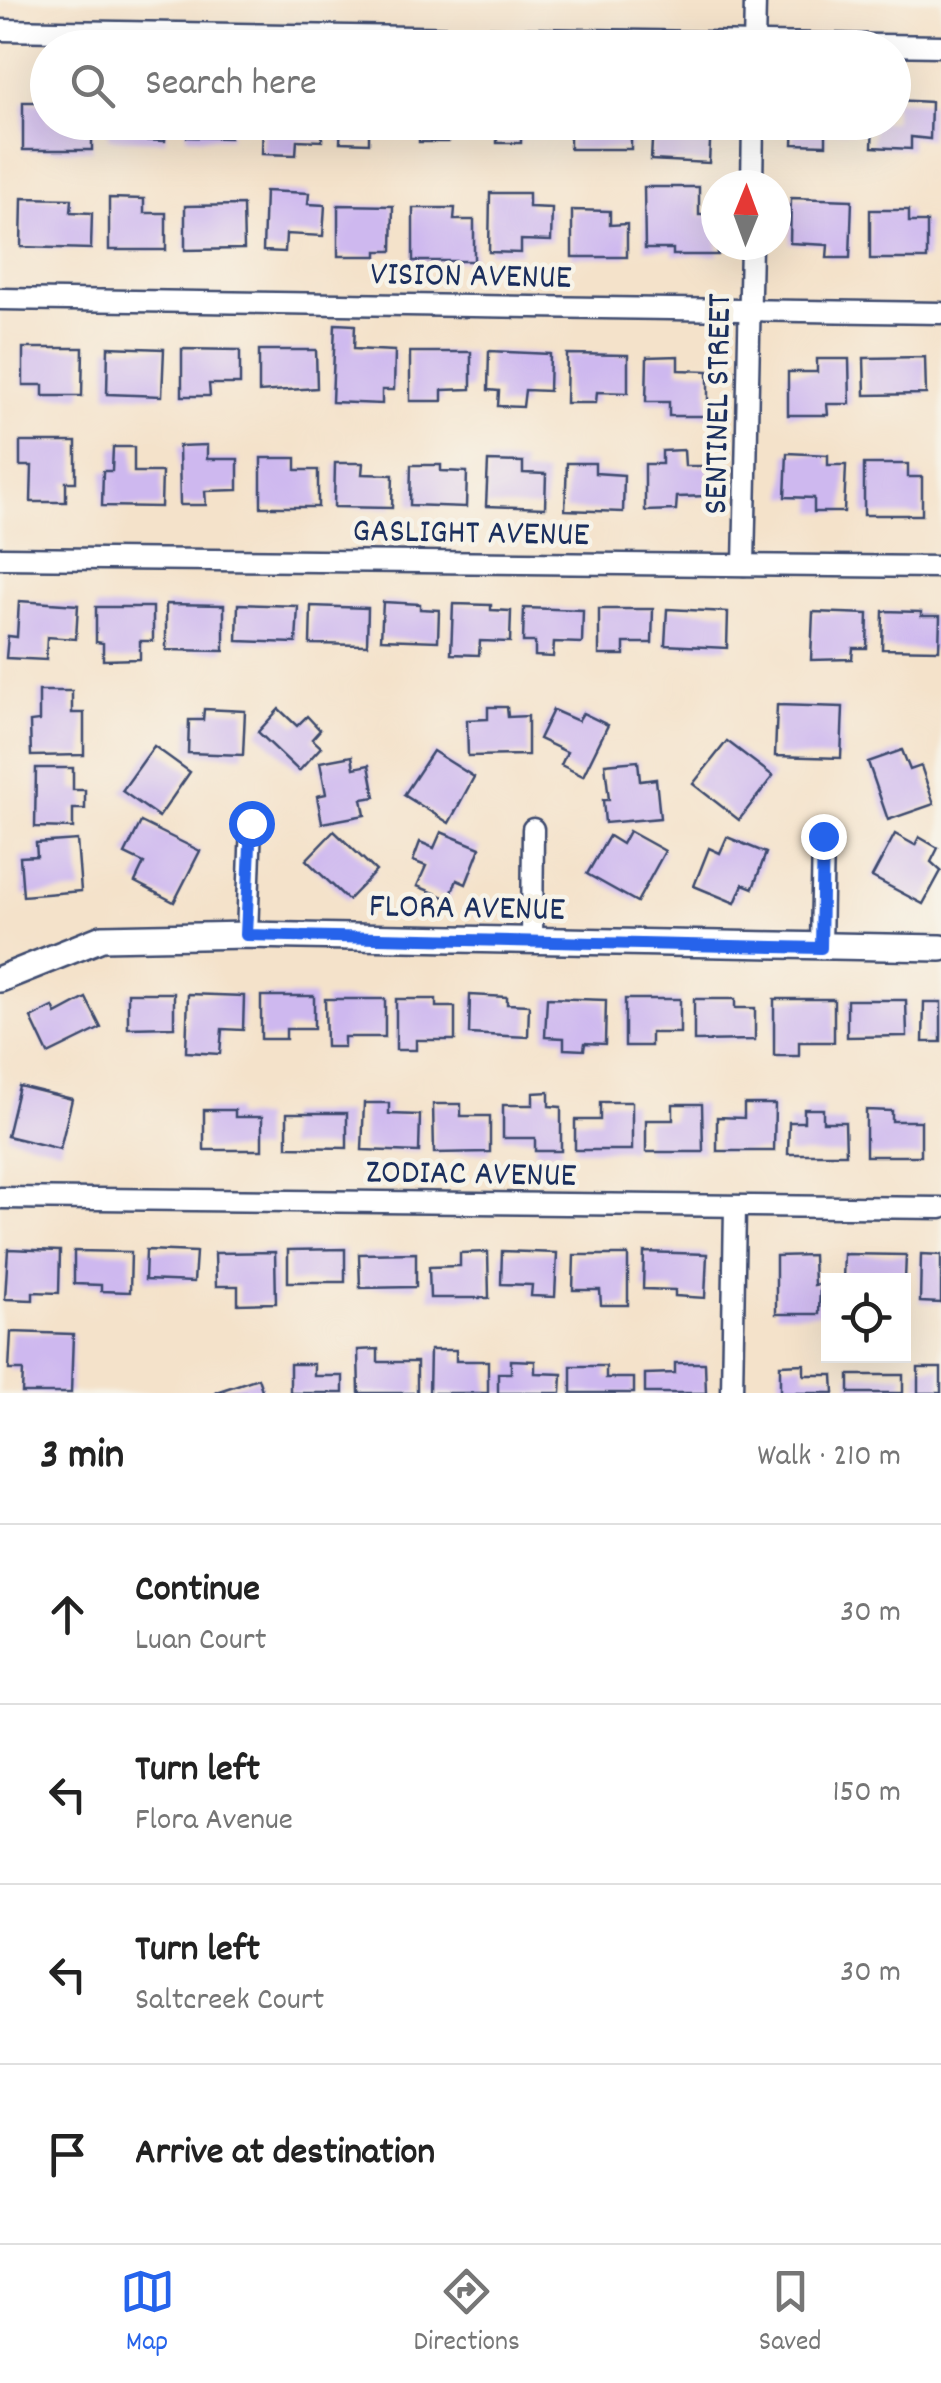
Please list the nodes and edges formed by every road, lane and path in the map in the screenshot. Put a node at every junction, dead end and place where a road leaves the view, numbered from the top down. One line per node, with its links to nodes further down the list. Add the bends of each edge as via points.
1 (756, 0): 3 (street)
2 (0, 30): 4 (street)
3 (755, 30)
4 (30, 31)
5 (911, 46): 6 (street)
6 (941, 46)
7 (753, 140): 8 (street)
8 (752, 170)
9 (751, 260): 11 (street, SENTINEL STREET)
10 (0, 298): 11 (street, VISION AVENUE)
11 (750, 309): 12 (street, VISION AVENUE); 14 (street, SENTINEL STREET)
12 (941, 313)
13 (0, 558): 14 (street, GASLIGHT AVENUE)
14 (744, 565): 15 (street, GASLIGHT AVENUE)
15 (941, 568)
16 (251, 823): 19 (street)
17 (534, 829): 20 (street)
18 (823, 836): 21 (street)
19 (246, 935): 20 (street, FLORA AVENUE); 23 (street, FLORA AVENUE, via 102,938)
20 (532, 941): 21 (street, FLORA AVENUE)
21 (821, 948): 22 (street, FLORA AVENUE)
22 (941, 948)
23 (0, 979)
24 (0, 1198): 25 (street, ZODIAC AVENUE)
25 (734, 1207): 26 (street, ZODIAC AVENUE); 27 (street)
26 (941, 1208)
27 (732, 1393)

